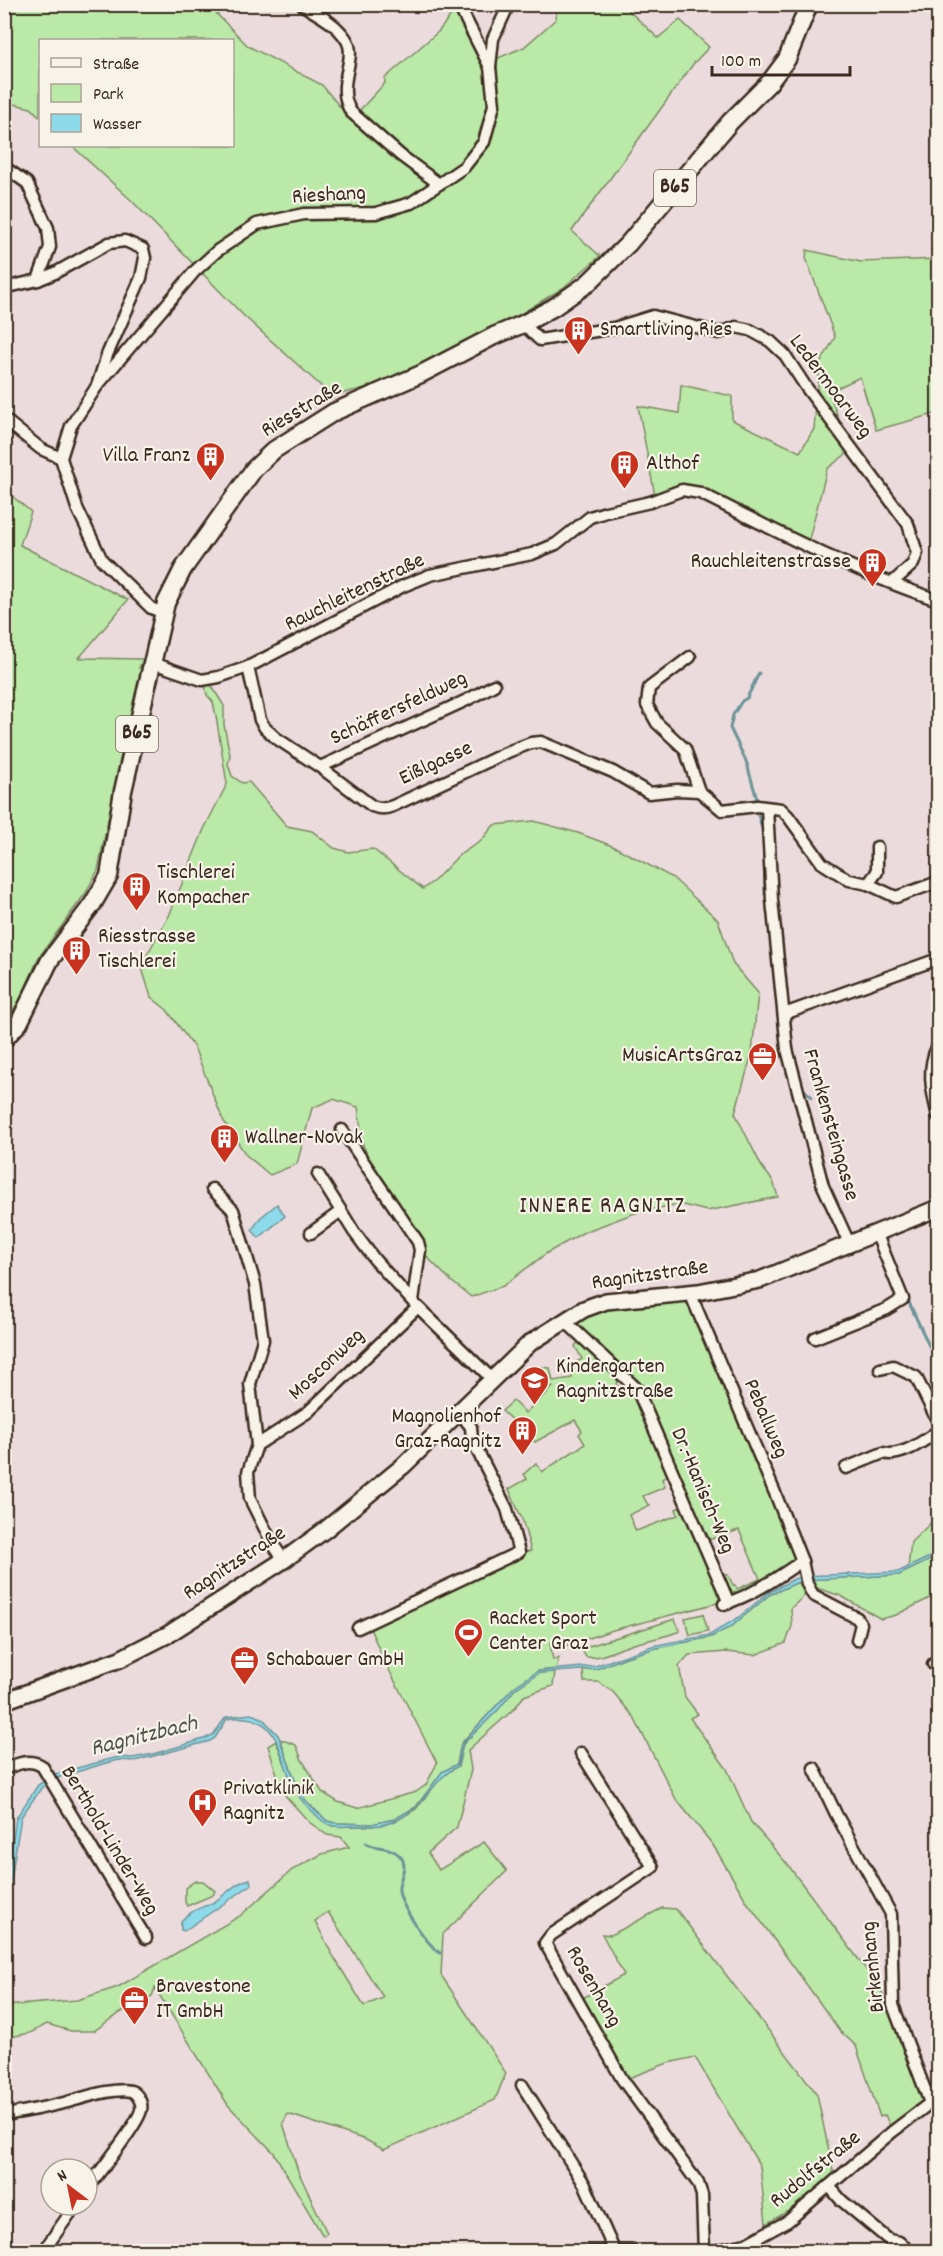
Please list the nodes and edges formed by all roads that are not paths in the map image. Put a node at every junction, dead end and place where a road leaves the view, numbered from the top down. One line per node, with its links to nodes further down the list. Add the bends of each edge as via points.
1 (301, 4): 7 (street, via 331,22 348,40 350,56 343,90 351,112)
2 (458, 4): 5 (street, Rieshang)
3 (509, 4): 5 (street, Rieshang, via 493,39)
4 (809, 4): 10 (main road, Riesstraße / B65, via 787,58 769,83 730,122 628,244 587,284)
5 (490, 68): 7 (street, Rieshang, via 494,105 484,142 464,166)
6 (4, 167): 8 (street, via 27,183 48,228 50,247)
7 (439, 184): 11 (street, Rieshang, via 411,203 376,213 304,214 257,224 217,251 195,272)
8 (38, 280): 9 (street); 11 (street, via 109,243 125,241 143,249 141,278)
9 (4, 288)
10 (523, 324): 14 (street, Ledermoarweg, via 540,340 614,328 653,316 719,333 743,328 770,341 785,355 908,524 917,554 913,564); 16 (main road, Riesstraße / B65, via 334,412 274,450 254,469 199,544)
11 (97, 386): 13 (street, via 71,426)
12 (4, 419): 13 (street, via 41,449)
13 (61, 458): 16 (street, via 77,508 102,560 151,608)
14 (892, 583): 15 (street, Rauchleitenstraße); 19 (street, Rauchleitenstraße, via 700,493 682,490 590,517 556,544 532,554 430,575)
15 (939, 600)
16 (163, 613): 18 (main road, Riesstraße / B65)
17 (690, 657): 22 (street, via 649,688 647,705 657,723 685,749)
18 (153, 663): 19 (street, Rauchleitenstraße, via 202,680); 29 (main road, Riesstraße / B65, via 123,791 109,876 93,905 50,960 19,1023)
19 (248, 667): 21 (street, Eißlgasse, via 265,728)
20 (494, 685): 21 (street, Schäffersfeldweg)
21 (320, 767): 22 (street, Eißlgasse, via 372,806 385,809 510,751 541,742 613,772 649,793)
22 (699, 791): 23 (street, via 722,810)
23 (767, 808): 26 (street, via 781,809 789,816 822,863 849,880); 28 (street, Frankensteingasse)
24 (877, 847): 26 (street, via 877,872)
25 (939, 882): 26 (street, via 896,897)
26 (868, 884)
27 (939, 959): 28 (street)
28 (784, 1014): 39 (street, Frankensteingasse, via 787,1049 820,1178)
29 (4, 1039)
30 (939, 1045): 31 (street, via 930,1072)
31 (939, 1116)
32 (342, 1130): 41 (street, via 418,1242)
33 (318, 1174): 36 (street)
34 (212, 1189): 49 (street, via 233,1210 255,1284 262,1340 250,1383)
35 (939, 1208): 38 (main road, Ragnitzstraße)
36 (341, 1211): 37 (street); 41 (street, via 375,1260)
37 (311, 1233)
38 (877, 1235): 39 (main road, Ragnitzstraße); 43 (street, via 903,1299 887,1310)
39 (850, 1245): 40 (main road, Ragnitzstraße, via 760,1280)
40 (690, 1293): 42 (main road, Ragnitzstraße, via 606,1301); 52 (street, Peballweg)
41 (415, 1304): 45 (street); 49 (street, Mosconweg, via 308,1412)
42 (564, 1320): 45 (main road, Ragnitzstraße, via 530,1343); 52 (street, Dr.-Hanisch-Weg, via 637,1389 726,1604 765,1586)
43 (815, 1338)
44 (880, 1369): 47 (street, via 893,1366 915,1377)
45 (492, 1379): 46 (main road, Ragnitzstraße)
46 (460, 1413): 51 (main road, Ragnitzstraße, via 404,1466); 53 (street, via 471,1426 472,1440 507,1509 519,1552)
47 (939, 1422)
48 (939, 1431): 50 (street, via 899,1453 883,1453)
49 (257, 1445): 51 (street, via 248,1472 250,1499)
50 (846, 1468)
51 (284, 1560): 55 (main road, Ragnitzstraße, via 166,1635 120,1659)
52 (802, 1562): 54 (street, Peballweg, via 813,1595 857,1617 861,1624)
53 (358, 1628)
54 (857, 1640)
55 (4, 1701)
56 (582, 1753): 71 (street, Rosenhang, via 653,1867 551,1935 545,1943 622,2079 698,2183)
57 (814, 1768): 61 (street, Birkenhang, via 891,1914 893,2005)
58 (4, 1769): 59 (street, Berthold-Linder-Weg, via 34,1762 44,1771)
59 (146, 1938)
60 (522, 2085): 67 (street, via 585,2185)
61 (934, 2100): 64 (street, Rudolfstraße)
62 (4, 2115): 63 (street, via 91,2095 130,2091 141,2104 141,2111)
63 (99, 2172)
64 (829, 2186): 66 (street, Rudolfstraße, via 788,2221); 72 (street, via 889,2240 899,2242)
65 (67, 2217): 68 (street)
66 (745, 2248): 71 (street, Rudolfstraße)
67 (614, 2250): 69 (street); 70 (street)
68 (46, 2252)
69 (588, 2252)
70 (634, 2252)
71 (706, 2252)
72 (911, 2252)

